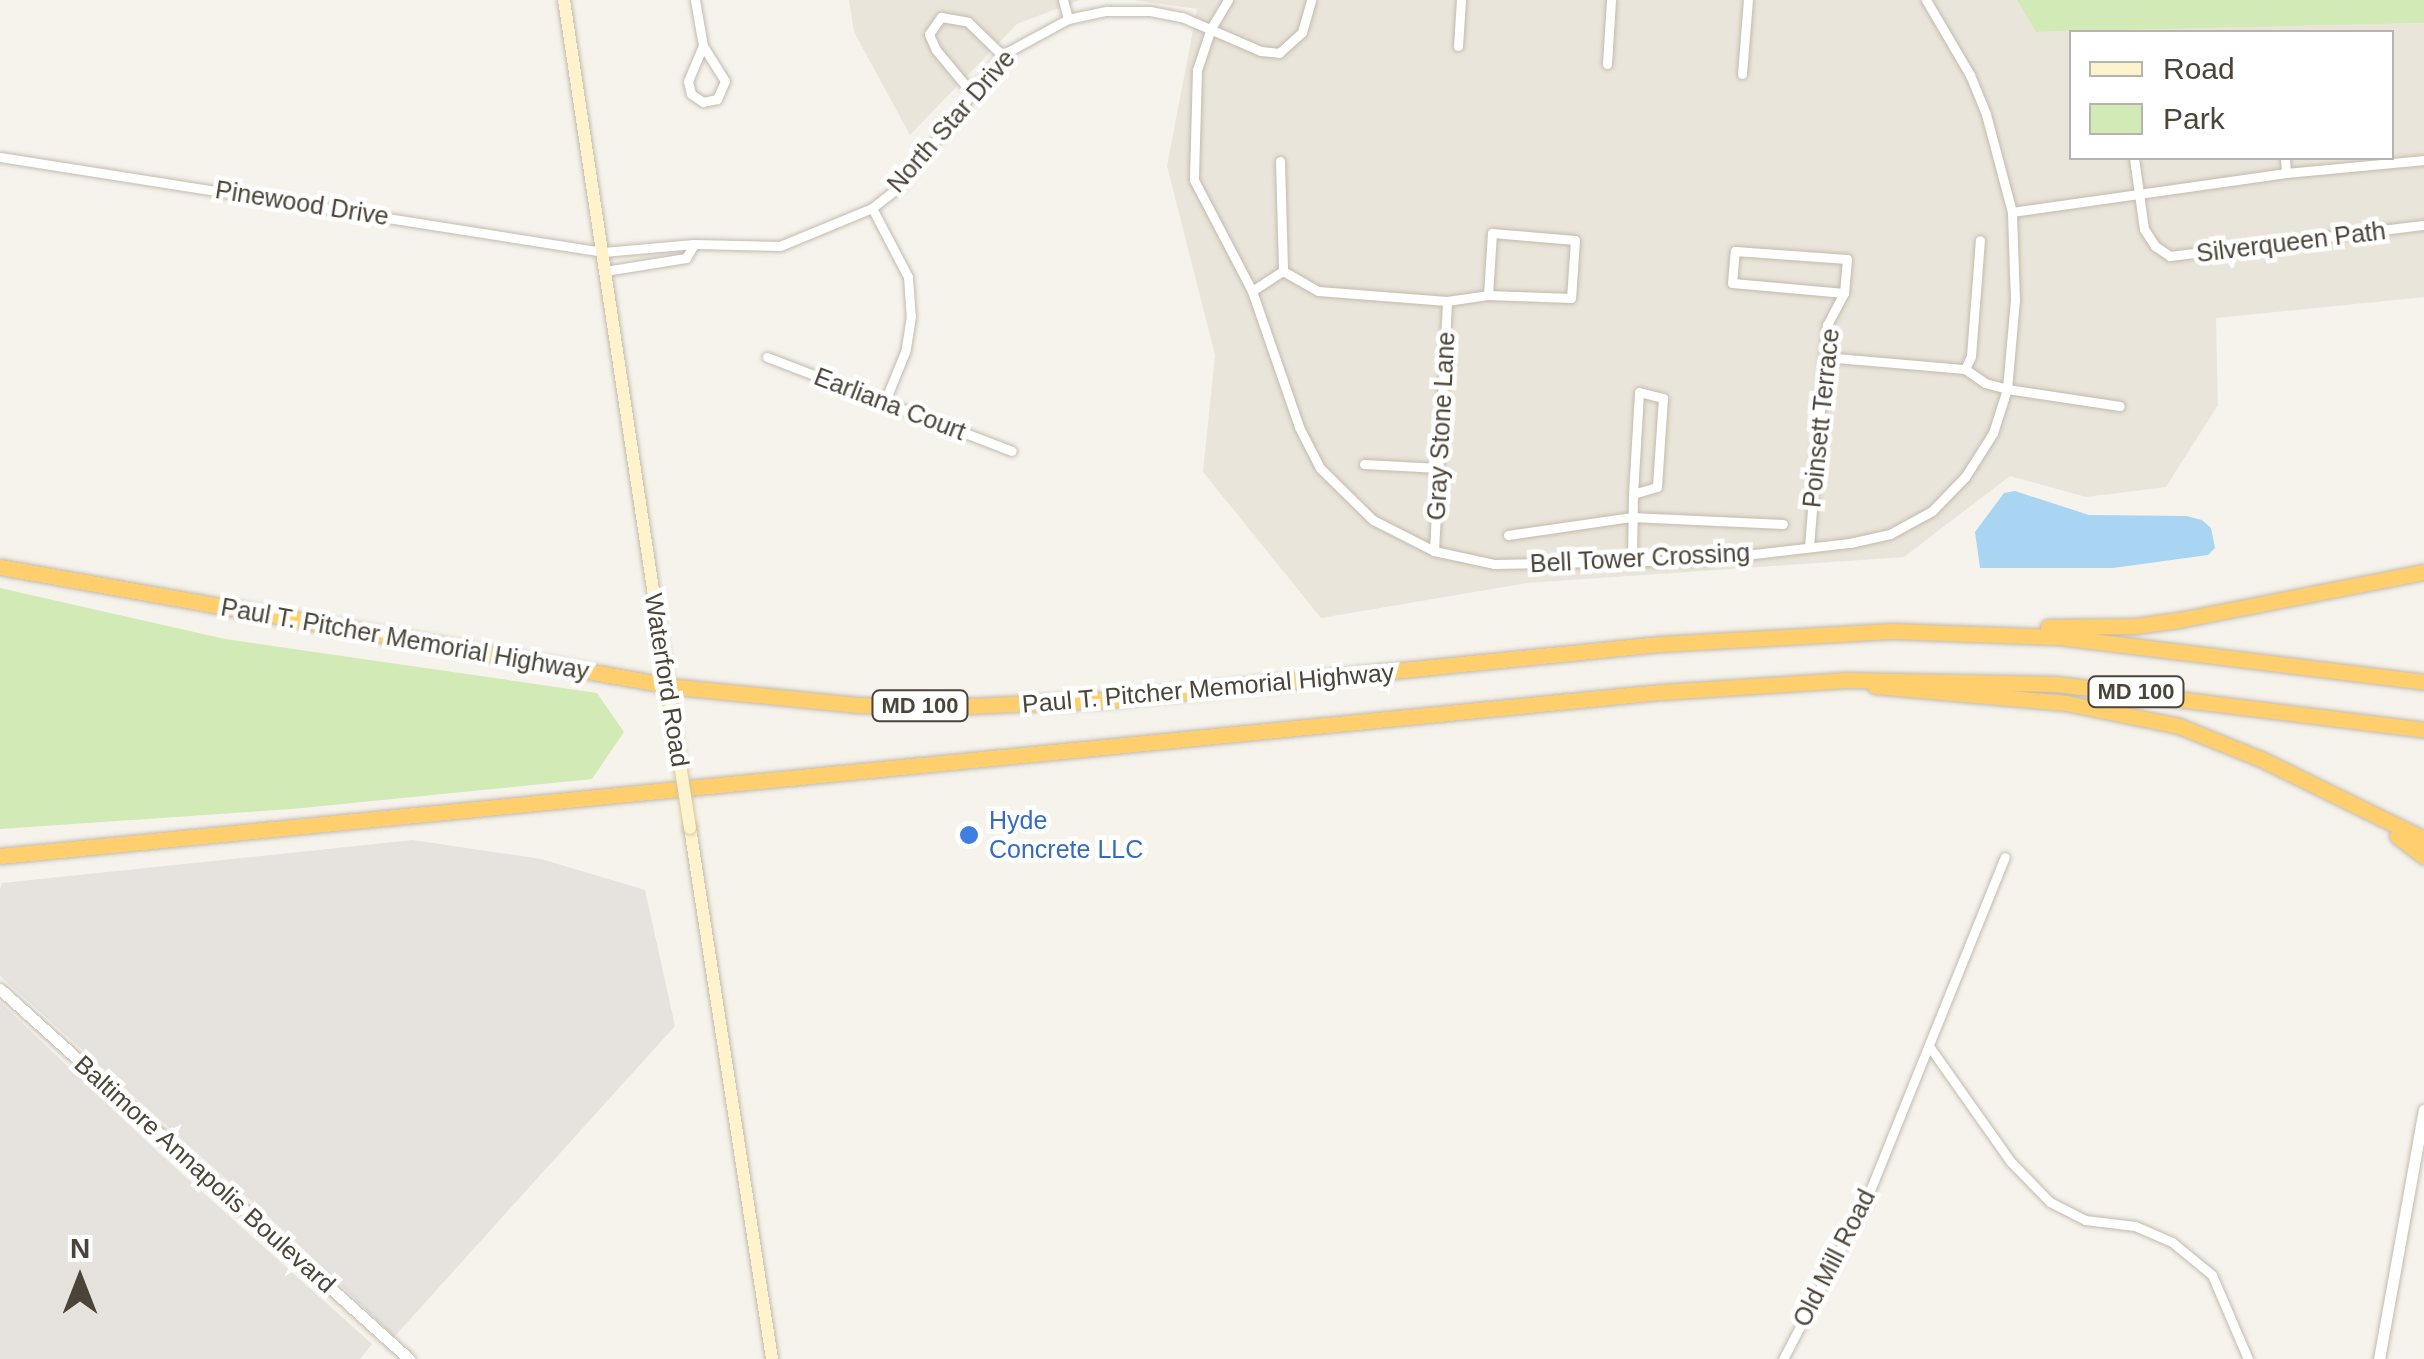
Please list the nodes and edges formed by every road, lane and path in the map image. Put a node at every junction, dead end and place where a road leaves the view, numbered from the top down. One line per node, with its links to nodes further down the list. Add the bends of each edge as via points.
1 (564, 0): 30 (main road, Waterford Road)
2 (695, 0): 12 (street)
3 (1063, 0): 10 (street)
4 (1228, 0): 11 (street, Bell Tower Crossing)
5 (1311, 0): 11 (street, North Star Drive, via 1302,32 1279,53)
6 (1461, 0): 13 (street)
7 (1610, 0): 15 (street)
8 (1748, 0): 16 (street)
9 (1926, 0): 26 (street, Bell Tower Crossing, via 1970,74)
10 (1068, 19): 11 (street, North Star Drive, via 1150,11); 14 (street, North Star Drive)
11 (1211, 28): 33 (street, Bell Tower Crossing, via 1198,70 1194,180)
12 (702, 46): 12 (street, via 688,81 691,94 704,102 717,99 725,81)
13 (1458, 46)
14 (1002, 56): 17 (street, North Star Drive); 17 (street, via 968,22 941,17 930,34 936,50)
15 (1607, 64)
16 (1742, 74)
17 (970, 92): 25 (street, North Star Drive, via 900,186)
18 (0, 157): 30 (street, Pinewood Drive)
19 (2134, 160): 24 (street)
20 (2285, 160): 23 (street)
21 (2424, 160): 23 (street)
22 (1280, 161): 31 (street)
23 (2286, 173): 24 (street)
24 (2139, 194): 26 (street); 27 (street, Silverqueen Path, via 2144,229 2170,256)
25 (872, 208): 29 (street, North Star Drive, via 780,246); 41 (street, via 908,278 911,316 906,352)
26 (2012, 212): 40 (street, Bell Tower Crossing, via 2016,300)
27 (2424, 225)
28 (1980, 240): 39 (street)
29 (694, 244): 30 (street, North Star Drive); 32 (street, North Star Drive, via 686,258)
30 (602, 252): 32 (main road, Waterford Road)
31 (1283, 271): 33 (street); 36 (street, via 1318,291)
32 (605, 272): 68 (main road, Waterford Road, bridge)
33 (1252, 291): 51 (street, Bell Tower Crossing, via 1320,468 1373,520)
34 (1844, 293): 34 (street, Poinsett Terrace, via 1732,282 1735,251 1847,259); 38 (street, Poinsett Terrace, via 1827,324)
35 (1488, 295): 35 (street, via 1571,298 1575,240 1492,233); 36 (street)
36 (1447, 301): 45 (street, Gray Stone Lane)
37 (766, 358): 41 (street, Earliana Court)
38 (1824, 358): 39 (street); 50 (street, Poinsett Terrace)
39 (1965, 368): 40 (street, via 1984,383)
40 (2007, 388): 42 (street); 50 (street, Bell Tower Crossing, via 1993,433 1966,477 1932,510 1890,534)
41 (885, 401): 43 (street, Earliana Court)
42 (2120, 406)
43 (1012, 451)
44 (1364, 464): 45 (street)
45 (1439, 468): 51 (street, Gray Stone Lane)
46 (1633, 494): 46 (street, via 1657,487 1662,398 1639,392); 47 (street)
47 (1631, 517): 48 (street); 49 (street); 52 (street)
48 (1783, 524)
49 (1508, 535)
50 (1809, 546): 52 (street, Bell Tower Crossing)
51 (1434, 551): 52 (street, Bell Tower Crossing, via 1494,564)
52 (1632, 562)
53 (0, 566): 55 (highway, Paul T. Pitcher Memorial Highway / MD 100, via 677,687 858,705 1104,700 1720,639)
54 (2424, 572): 55 (highway, via 2135,626)
55 (1892, 631): 57 (highway, Paul T. Pitcher Memorial Highway / MD 100, via 2113,642)
56 (1847, 680): 58 (highway, Paul T. Pitcher Memorial Highway / MD 100, via 2074,686); 59 (highway, via 2139,716 2219,740); 61 (highway, Paul T. Pitcher Memorial Highway / MD 100, via 1662,692)
57 (2424, 682)
58 (2424, 730)
59 (2361, 811): 60 (highway); 62 (highway)
60 (2424, 839)
61 (0, 856)
62 (2424, 856)
63 (2005, 857): 65 (street, Old Mill Road)
64 (0, 990): 67 (street, Baltimore Annapolis Boulevard)
65 (1929, 1046): 69 (street, Old Mill Road, via 1865,1203); 70 (street, via 2010,1161 2050,1202 2085,1220 2135,1226 2172,1242 2212,1274)
66 (2424, 1110): 71 (street)
67 (409, 1359)
68 (772, 1359)
69 (1783, 1359)
70 (2248, 1359)
71 (2379, 1359)

